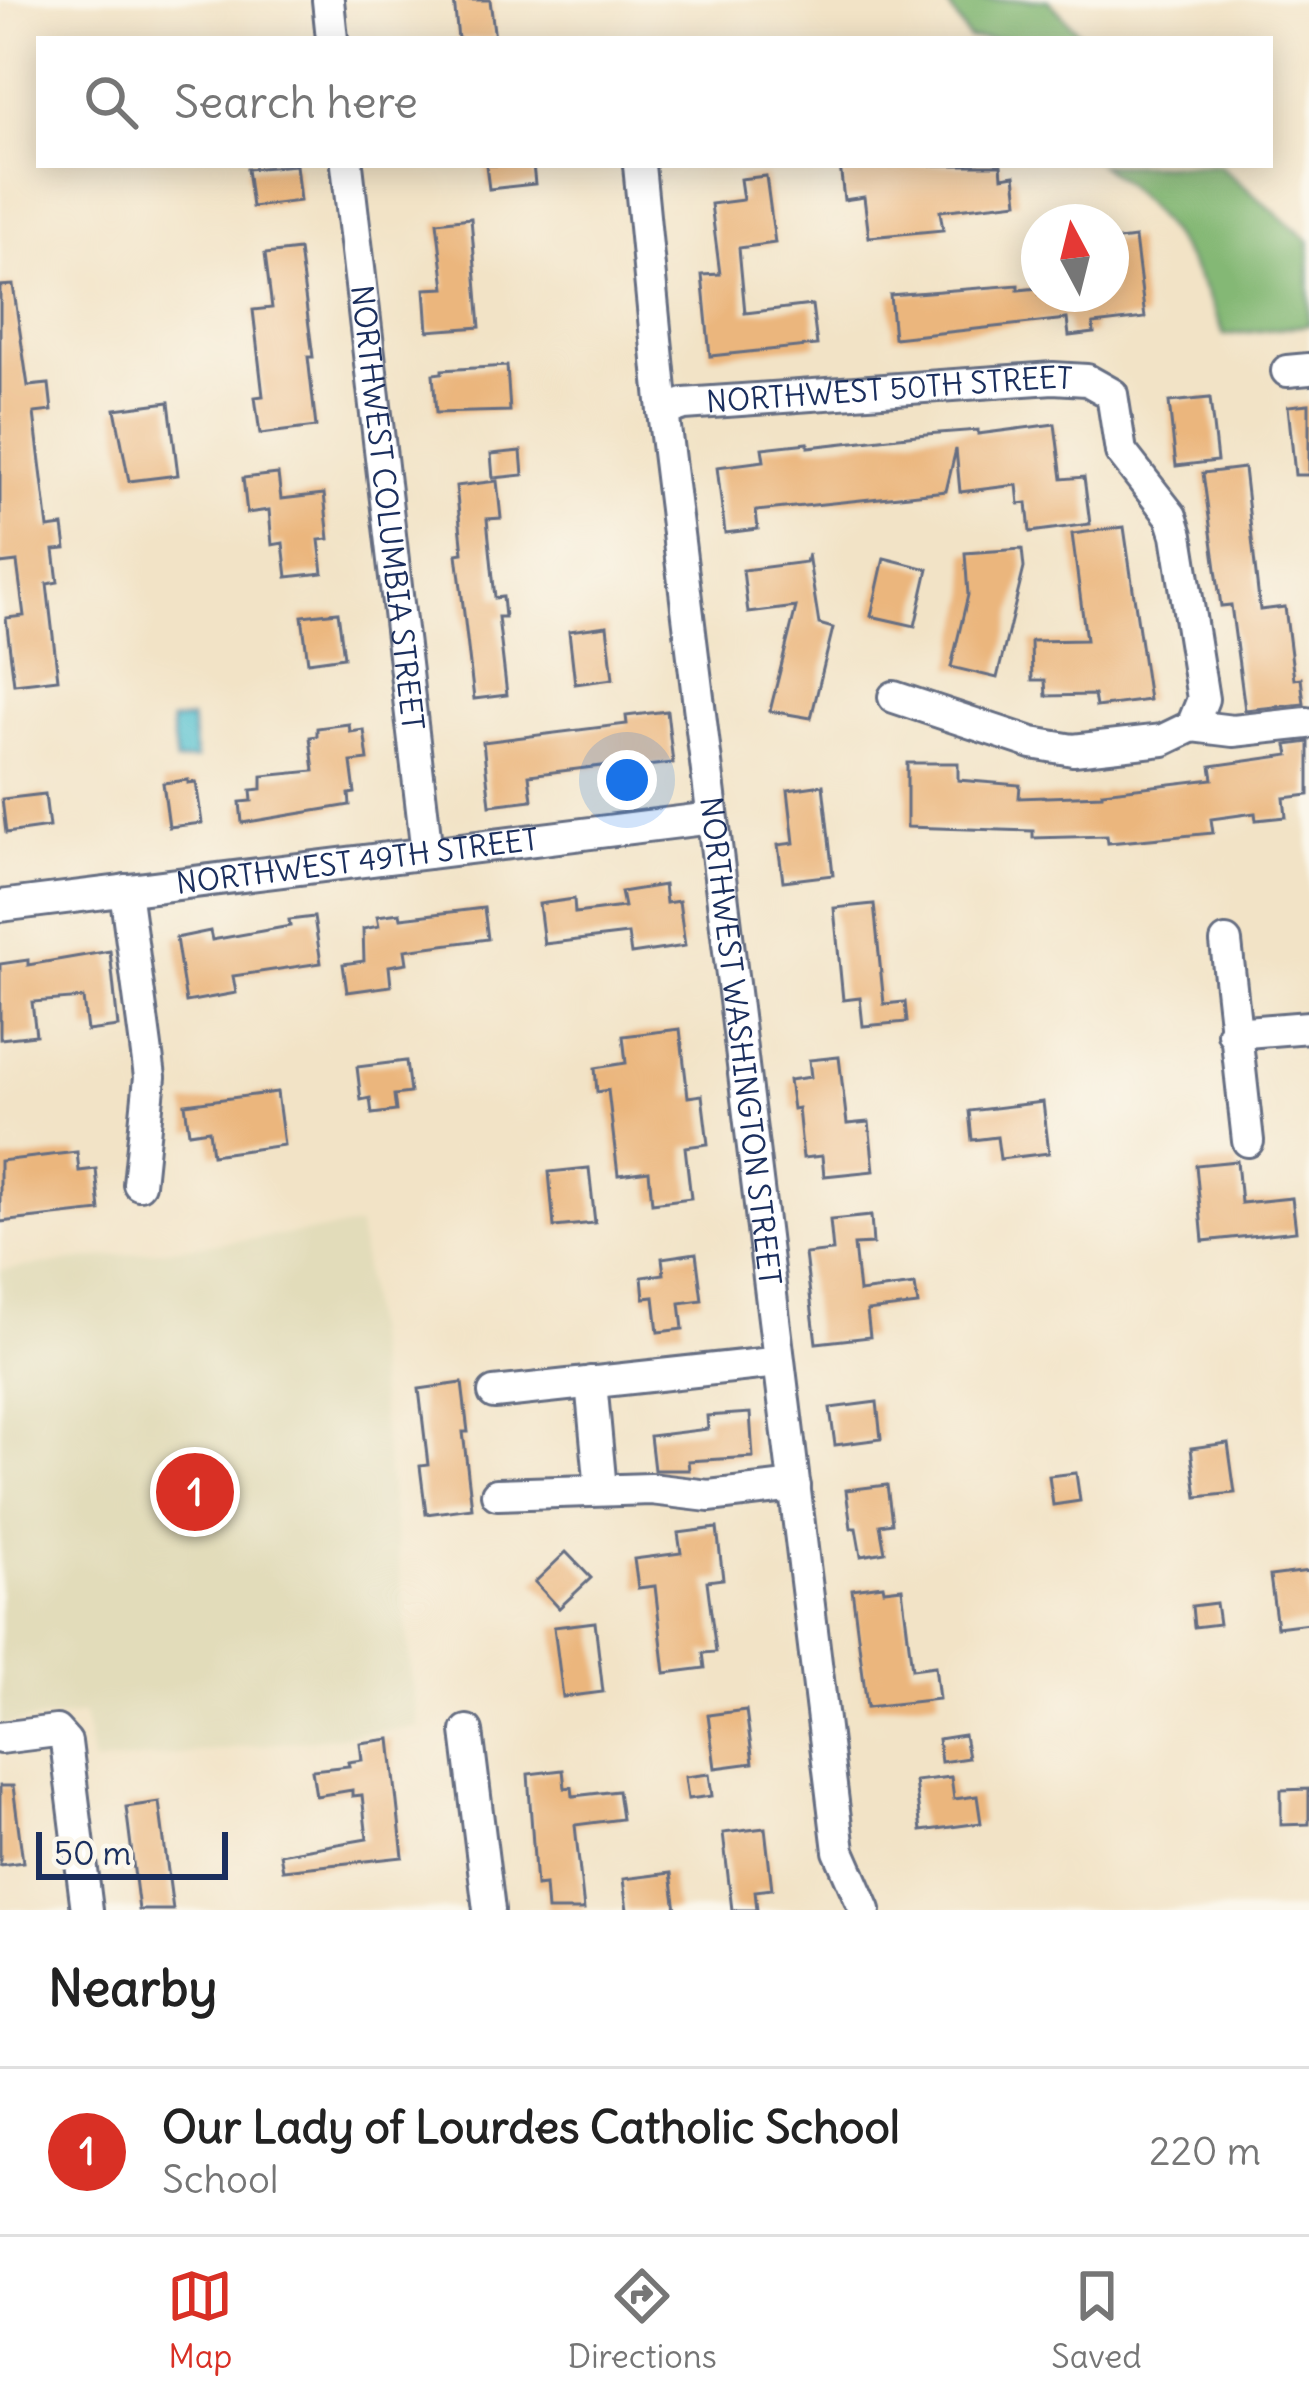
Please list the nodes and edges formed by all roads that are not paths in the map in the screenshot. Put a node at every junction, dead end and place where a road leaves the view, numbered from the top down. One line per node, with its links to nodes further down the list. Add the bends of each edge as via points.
1 (328, 0): 2 (street)
2 (332, 36)
3 (347, 168): 10 (street, NORTHWEST COLUMBIA STREET)
4 (639, 168): 5 (street, NORTHWEST WASHINGTON STREET)
5 (663, 411): 8 (street, NORTHWEST 50TH STREET, via 1053,378 1087,380 1112,394 1121,452 1177,535 1203,699); 9 (street, NORTHWEST WASHINGTON STREET)
6 (894, 697): 8 (street, via 1072,750 1163,740)
7 (1306, 722): 8 (street, via 1233,731)
8 (1192, 726)
9 (712, 818): 10 (street, NORTHWEST 49TH STREET); 18 (street, NORTHWEST WASHINGTON STREET)
10 (427, 853): 11 (street, NORTHWEST 49TH STREET)
11 (125, 890): 12 (street, NORTHWEST 49TH STREET); 17 (street, via 150,1077)
12 (0, 906)
13 (1226, 942): 15 (street)
14 (1309, 1027): 15 (street)
15 (1233, 1033): 16 (street)
16 (1248, 1141)
17 (139, 1184)
18 (779, 1362): 19 (street); 21 (street, NORTHWEST WASHINGTON STREET)
19 (591, 1382): 20 (street); 22 (street)
20 (494, 1393)
21 (795, 1486): 22 (street, via 709,1496); 28 (street, NORTHWEST WASHINGTON STREET, via 839,1851)
22 (601, 1490): 23 (street)
23 (497, 1494)
24 (467, 1731): 27 (street)
25 (0, 1738): 26 (street, via 56,1731 67,1742)
26 (87, 1910)
27 (489, 1910)
28 (865, 1910)

